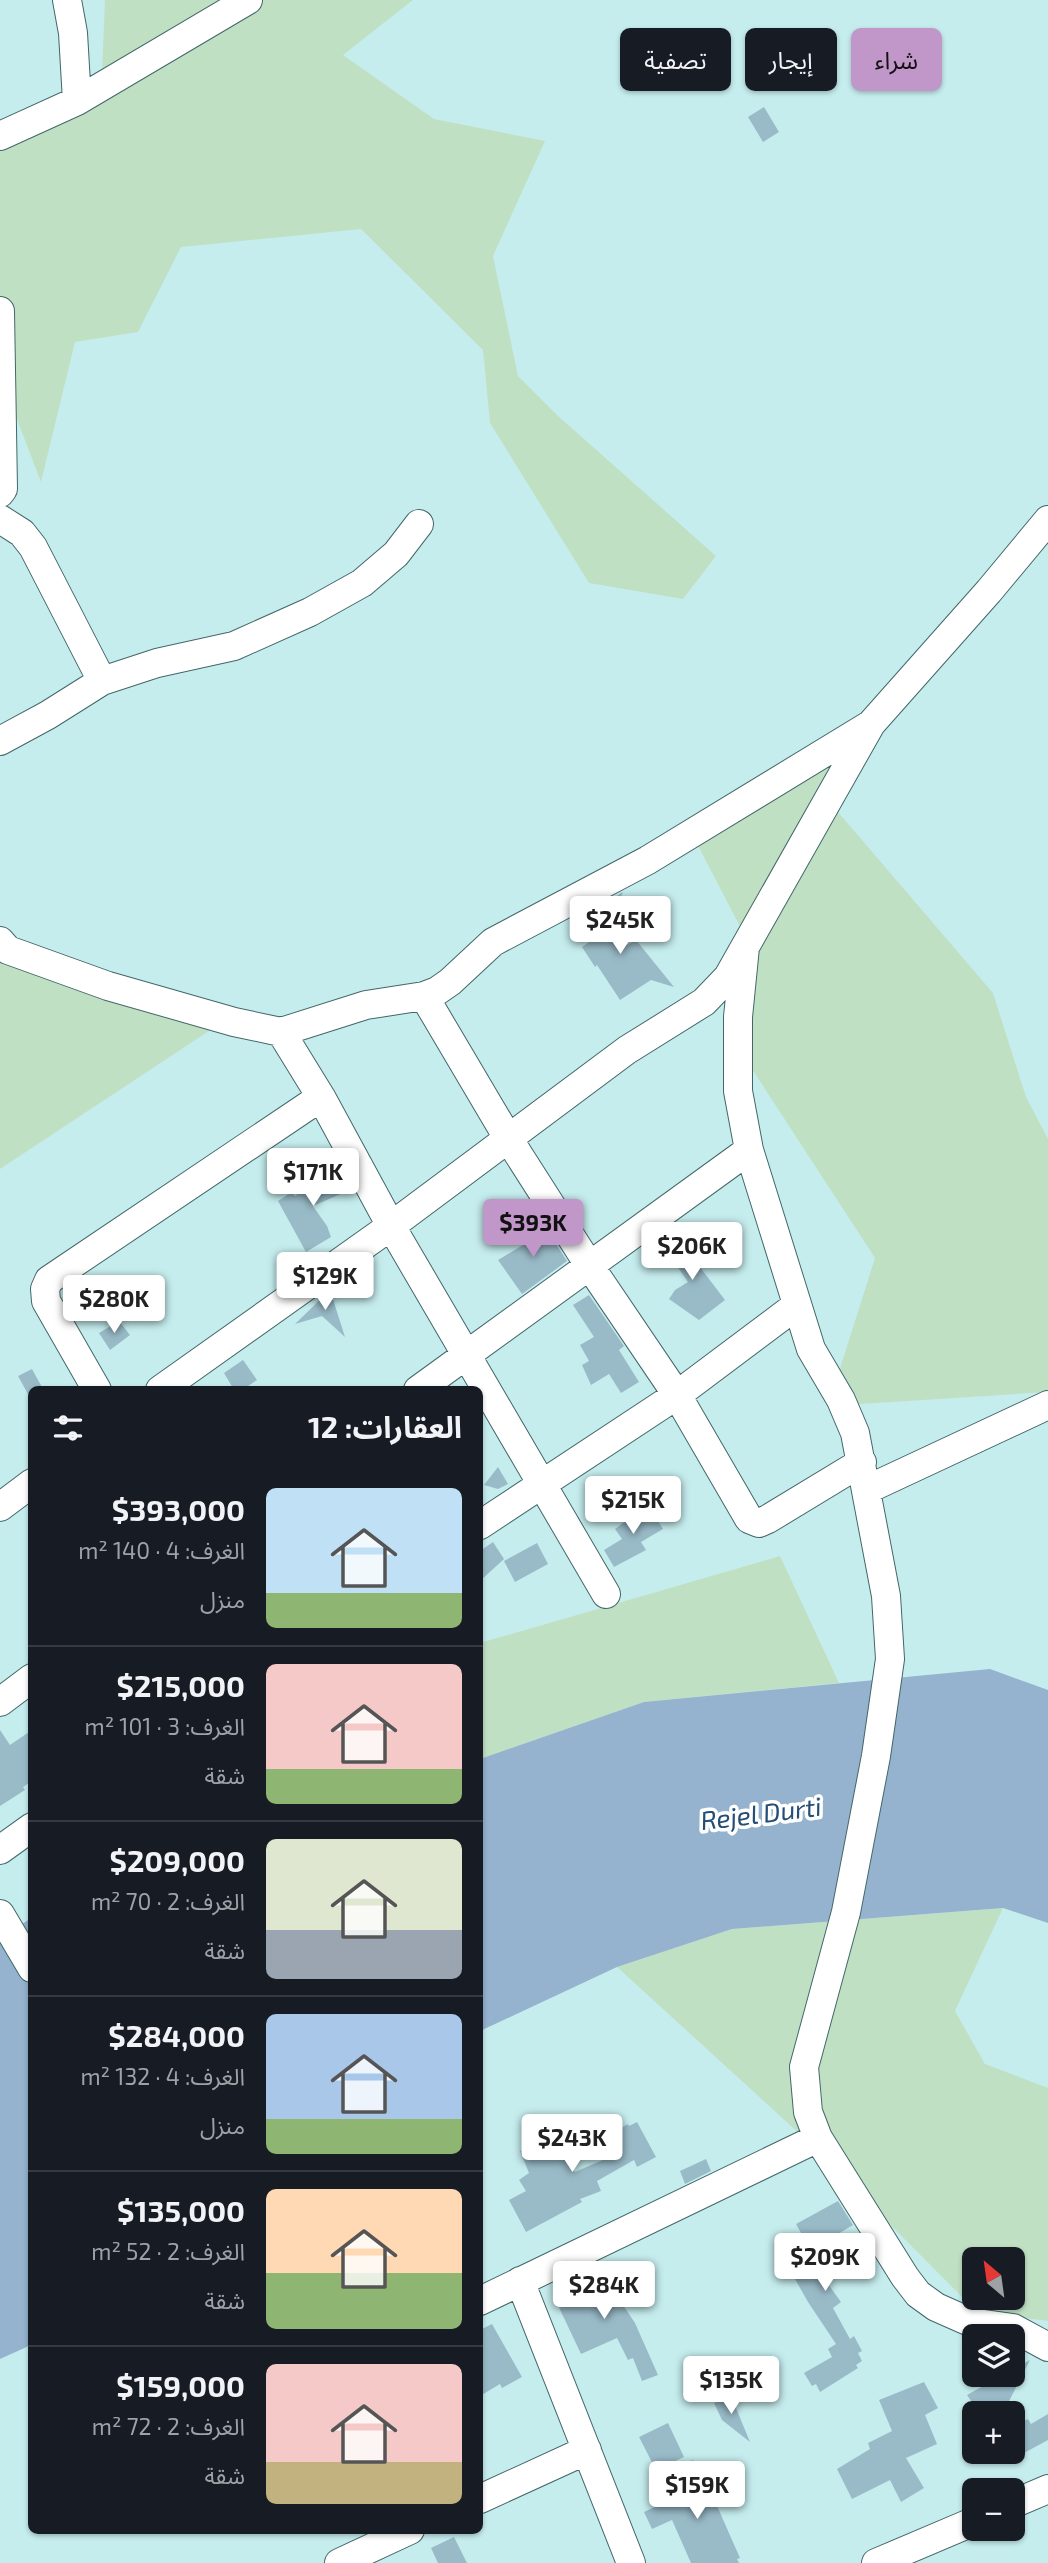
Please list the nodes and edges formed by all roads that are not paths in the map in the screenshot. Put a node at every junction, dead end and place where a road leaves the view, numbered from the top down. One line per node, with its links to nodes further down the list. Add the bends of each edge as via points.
1 (67, 0): 3 (street)
2 (248, 0): 3 (street)
3 (77, 101): 4 (street)
4 (0, 136)
5 (1, 318): 6 (street)
6 (0, 493)
7 (0, 519): 10 (street, via 22,533 33,547)
8 (1048, 520): 11 (street)
9 (419, 524): 10 (street, via 396,554 362,583 310,612 234,646)
10 (102, 681): 12 (street)
11 (871, 724): 14 (street); 15 (street, via 648,860 493,942 450,982)
12 (0, 741)
13 (0, 941): 16 (street, via 8,950 108,986)
14 (745, 947): 18 (street, via 728,977 704,1002 626,1050); 19 (street, via 738,1017 738,1091)
15 (424, 996): 16 (street, via 366,1005); 18 (street)
16 (281, 1032): 17 (street)
17 (321, 1097): 20 (street); 24 (street, via 49,1280 46,1301)
18 (508, 1138): 20 (street); 21 (street)
19 (749, 1150): 21 (street); 22 (street)
20 (391, 1226): 23 (street); 25 (street)
21 (589, 1265): 23 (street); 27 (street)
22 (797, 1305): 27 (street); 29 (street, via 811,1349 846,1411)
23 (465, 1354): 26 (street); 31 (street)
24 (95, 1386)
25 (166, 1386)
26 (423, 1386)
27 (677, 1395): 29 (street, via 749,1519 759,1523); 31 (street)
28 (1048, 1405): 32 (street)
29 (862, 1462): 32 (street)
30 (28, 1486): 33 (street)
31 (542, 1486): 34 (street); 35 (street)
32 (866, 1490): 42 (street, via 886,1596 890,1659 846,1912 804,2067 808,2112)
33 (0, 1507)
34 (483, 1523)
35 (606, 1594)
36 (28, 1681): 37 (street)
37 (0, 1702)
38 (28, 1830): 39 (street)
39 (0, 1850)
40 (0, 1914): 41 (street)
41 (28, 1961)
42 (818, 2138): 43 (street); 45 (street, via 918,2294 970,2322 1013,2328)
43 (520, 2281): 44 (street); 46 (street)
44 (483, 2300)
45 (1048, 2347)
46 (587, 2450): 48 (street); 53 (street)
47 (1048, 2489): 49 (street)
48 (483, 2498)
49 (1025, 2499)
50 (962, 2527): 54 (street)
51 (401, 2534): 52 (street)
52 (353, 2553)
53 (631, 2563)
54 (876, 2563)

